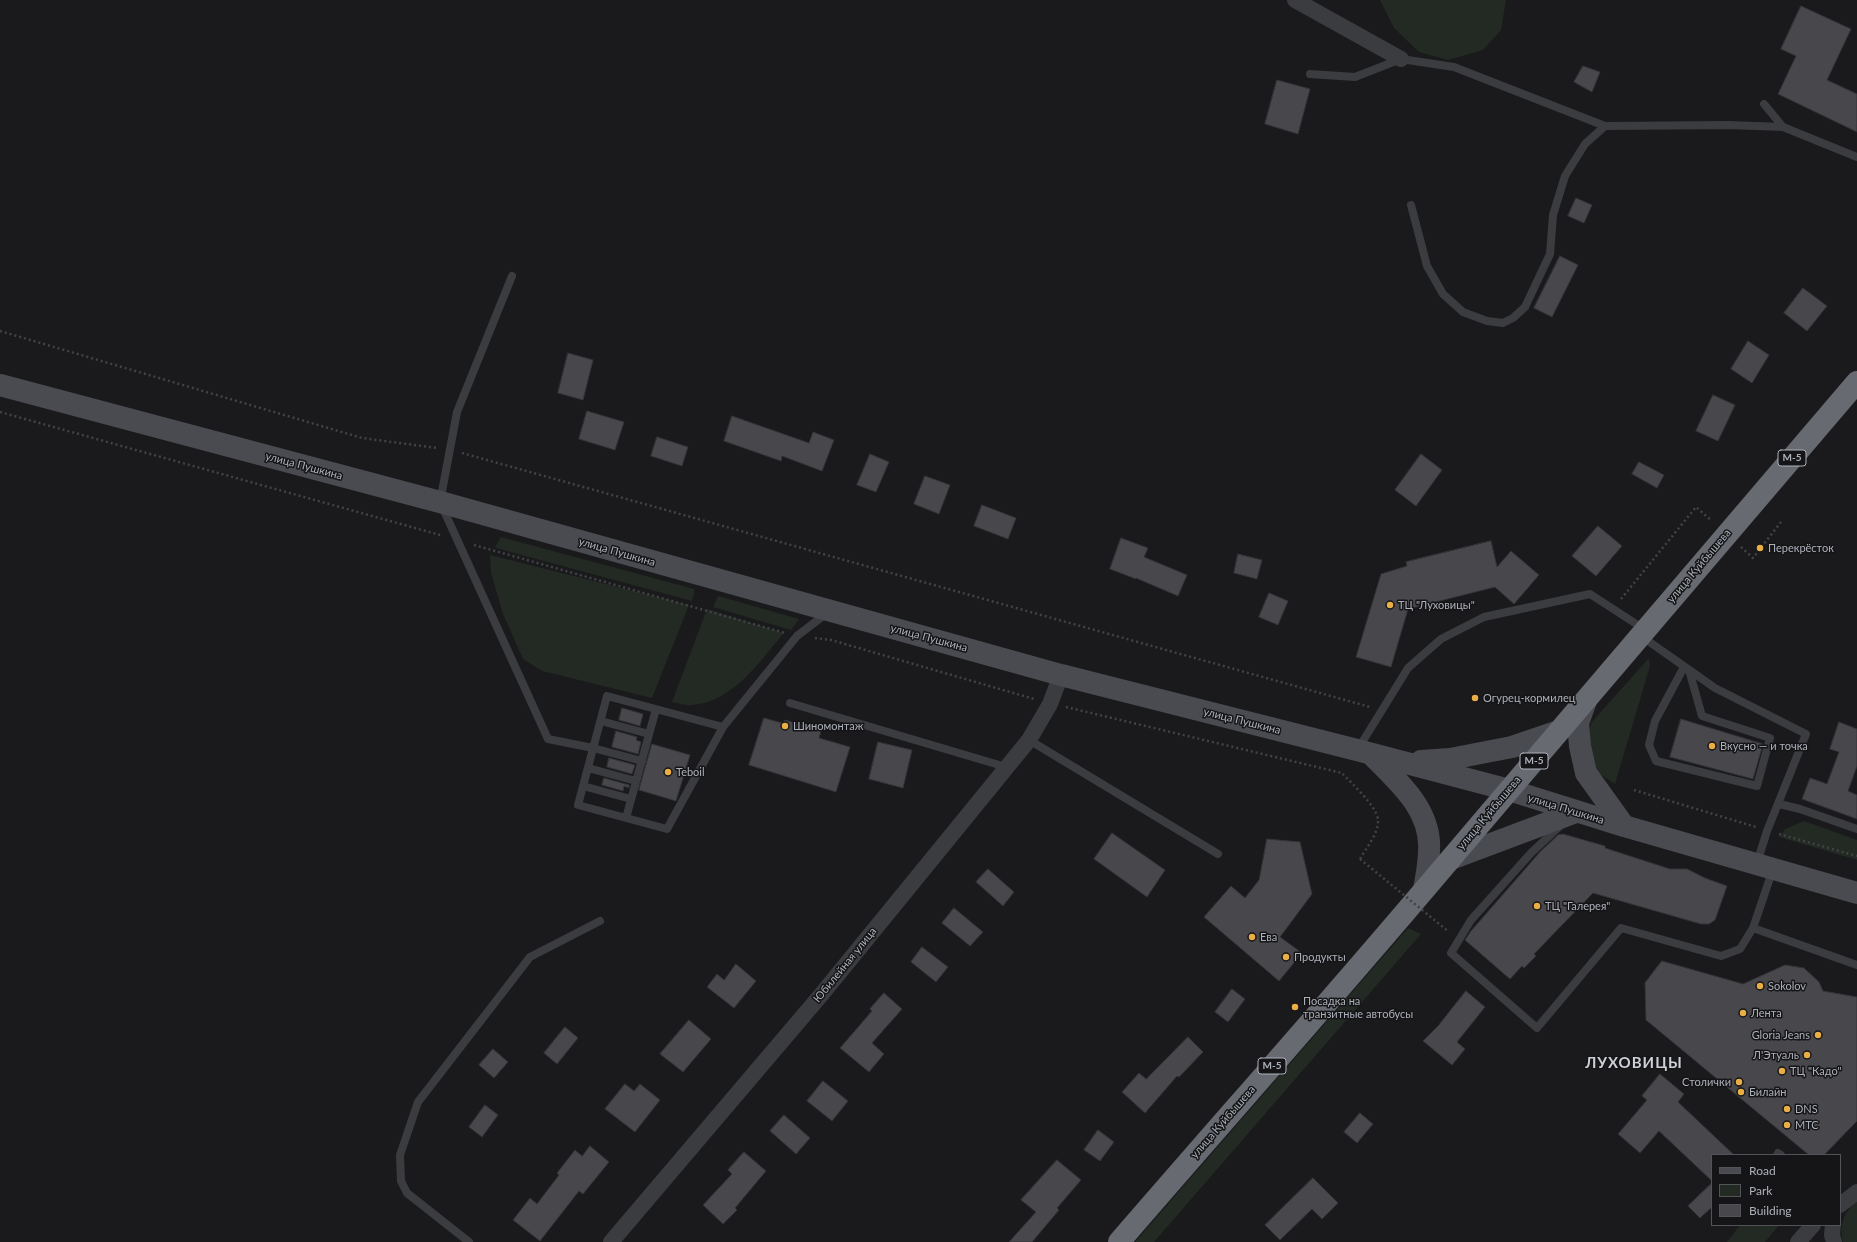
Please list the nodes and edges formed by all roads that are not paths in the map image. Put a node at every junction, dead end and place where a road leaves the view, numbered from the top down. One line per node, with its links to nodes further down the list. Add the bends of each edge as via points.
1 (1295, 0): 2 (street)
2 (1402, 59): 3 (lane, via 1355,77); 5 (lane, via 1454,67)
3 (1310, 74)
4 (1764, 104): 6 (lane)
5 (1606, 126): 6 (lane, via 1728,124); 8 (lane, via 1585,144 1565,176 1553,215 1550,254 1526,307 1503,324 1463,312 1443,294 1426,266)
6 (1783, 127): 7 (lane)
7 (1857, 157)
8 (1411, 205)
9 (512, 276): 12 (lane, via 457,412)
10 (1857, 382): 14 (highway, улица Куйбышева / М-5)
11 (0, 385): 12 (main road, улица Пушкина)
12 (440, 502): 13 (main road, улица Пушкина); 25 (lane, via 548,738)
13 (830, 611): 16 (main road, улица Пушкина); 21 (lane, via 797,636)
14 (1643, 632): 15 (lane); 17 (highway, улица Куйбышева / М-5); 26 (lane, via 1590,594 1484,617 1441,639 1408,668 1382,710)
15 (1686, 669): 15 (lane, via 1655,721 1649,745 1656,761 1757,786 1770,738 1702,716); 35 (lane, via 1715,688 1806,734)
16 (1061, 675): 24 (street, Юбилейная улица, via 1050,704); 26 (main road, улица Пушкина)
17 (1586, 701): 22 (highway, улица Куйбышева / М-5); 38 (main road, via 1578,724 1586,773)
18 (790, 704): 29 (lane)
19 (656, 709): 20 (lane, via 607,696); 21 (lane); 23 (lane)
20 (601, 721): 23 (lane); 25 (lane)
21 (723, 727): 37 (lane, via 667,829)
22 (1559, 731): 28 (main road, via 1512,747 1450,759); 33 (highway, улица Куйбышева / М-5)
23 (649, 734): 27 (lane)
24 (1029, 740): 29 (street, Юбилейная улица); 40 (lane)
25 (593, 748): 27 (lane); 30 (lane)
26 (1364, 752): 28 (main road, улица Пушкина); 43 (main road, via 1403,786 1420,810 1429,839)
27 (642, 761): 31 (lane)
28 (1404, 762): 33 (main road, улица Пушкина)
29 (1006, 767): 53 (street, Юбилейная улица, via 821,995)
30 (588, 768): 31 (lane); 32 (lane)
31 (636, 781): 34 (lane)
32 (583, 786): 34 (lane); 37 (lane, via 578,805)
33 (1509, 790): 36 (main road, улица Пушкина); 41 (highway, улица Куйбышева / М-5)
34 (631, 799): 37 (lane)
35 (1779, 804): 39 (lane); 42 (lane, via 1767,831)
36 (1576, 812): 38 (main road, улица Пушкина); 41 (main road); 46 (lane, via 1531,853 1471,920 1451,953 1537,1028 1621,928 1721,956 1740,949)
37 (626, 818)
38 (1624, 826): 42 (main road, улица Пушкина)
39 (1857, 829)
40 (1218, 854)
41 (1451, 859): 43 (highway, улица Куйбышева / М-5)
42 (1765, 866): 44 (main road, улица Пушкина); 46 (lane)
43 (1424, 890): 54 (highway, улица Куйбышева / М-5)
44 (1857, 893)
45 (600, 921): 52 (lane, via 530,957 418,1102 400,1155 401,1181 407,1193)
46 (1753, 928): 47 (lane)
47 (1857, 965)
48 (1857, 1192): 49 (street)
49 (1841, 1203)
50 (1812, 1226): 55 (street)
51 (1833, 1226): 56 (street)
52 (469, 1242)
53 (611, 1242)
54 (1119, 1242)
55 (1798, 1242)
56 (1834, 1242)

